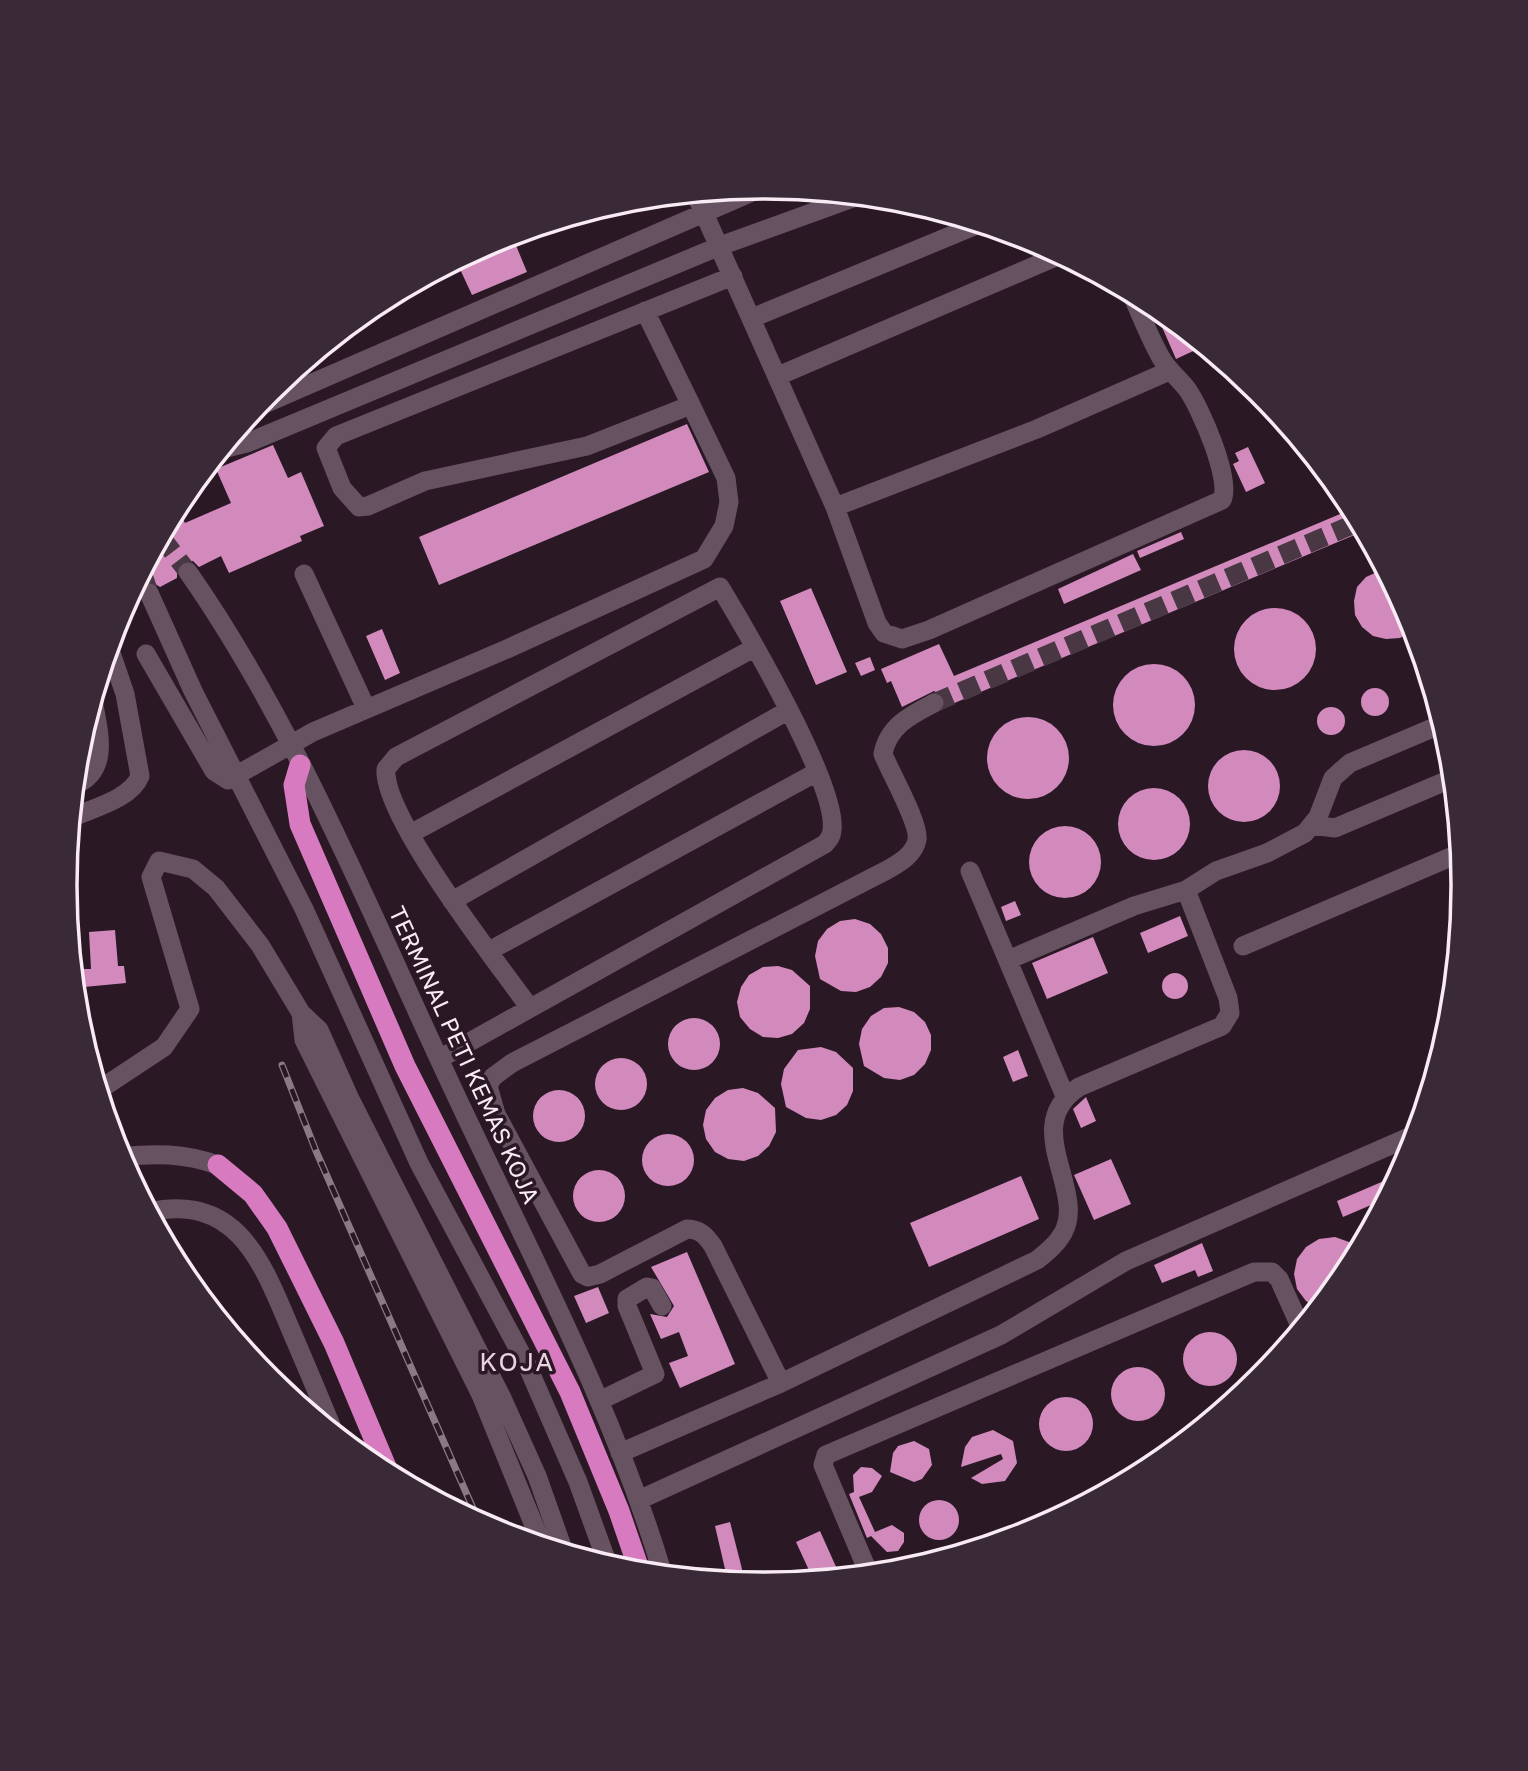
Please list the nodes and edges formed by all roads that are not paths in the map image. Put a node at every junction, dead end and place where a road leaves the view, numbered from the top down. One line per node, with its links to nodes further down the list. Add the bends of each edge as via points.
1 (736, 200): 4 (street)
2 (699, 202): 4 (street)
3 (839, 203): 6 (street)
4 (705, 214): 6 (street); 14 (street)
5 (965, 229): 11 (street)
6 (720, 246): 8 (street); 17 (street)
7 (1048, 260): 13 (street)
8 (733, 276): 10 (street); 11 (street)
9 (1139, 310): 12 (street)
10 (645, 311): 16 (street); 16 (street, via 336,436 327,448 342,488 359,507 368,506 425,481 587,446)
11 (751, 318): 13 (street)
12 (1169, 371): 19 (street, via 1037,429); 19 (street, via 1191,396 1219,464 1226,490 1220,503 929,630 902,639 884,632 877,623)
13 (778, 376): 19 (street)
14 (288, 394): 15 (street); 17 (street)
15 (281, 397)
16 (691, 405): 20 (street, via 726,478 729,502 724,526)
17 (300, 419): 18 (street)
18 (237, 445)
19 (835, 507)
20 (704, 559): 23 (street); 29 (street)
21 (188, 572): 33 (street, TERMINAL PETI KEMAS KOJA, via 218,615)
22 (304, 574): 29 (street)
23 (720, 587): 25 (street); 41 (street, via 396,757 386,776)
24 (149, 593): 37 (street)
25 (754, 648): 30 (street); 41 (street)
26 (146, 654): 37 (street, via 214,771 222,779)
27 (114, 662): 39 (street, via 125,694 140,776 134,786)
28 (934, 703): 60 (street, via 906,718 885,742 883,754 918,838 906,858 512,1063 488,1086 496,1114 582,1274 600,1274 695,1229 713,1246)
29 (366, 708): 33 (street)
30 (789, 710): 35 (street); 45 (street)
31 (97, 722): 36 (street, via 101,746 96,767)
32 (1433, 728): 40 (street, via 1340,769)
33 (289, 744): 34 (street, TERMINAL PETI KEMAS KOJA); 37 (street)
34 (300, 765): 50 (street, TERMINAL PETI KEMAS KOJA); 69 (highway, via 294,785 300,824 405,1066 570,1392)
35 (817, 772): 47 (street); 49 (street, via 833,826 825,844)
36 (86, 775)
37 (236, 775): 68 (street, via 304,909 419,1163 527,1365)
38 (1443, 782): 40 (street, via 1335,828)
39 (81, 813)
40 (1312, 825): 44 (street, via 1294,840 1216,871)
41 (410, 834): 45 (street)
42 (1450, 857): 46 (street)
43 (970, 871): 48 (street)
44 (1186, 890): 48 (street, via 1134,906); 52 (street, via 1228,998 1227,1021)
45 (452, 901): 47 (street)
46 (1243, 946)
47 (489, 951): 49 (street)
48 (1009, 960): 52 (street)
49 (530, 1008): 50 (street)
50 (439, 1059): 61 (street, TERMINAL PETI KEMAS KOJA)
51 (107, 1085): 57 (street, via 164,1047 190,1009 151,877 159,862 193,870 216,888 260,945 301,1013 304,1040)
52 (1065, 1096): 60 (street, via 1055,1112 1054,1130 1068,1213 1065,1231 1051,1249 1037,1260)
53 (1402, 1139): 65 (street, via 1126,1261 1001,1335)
54 (133, 1156): 55 (street, via 165,1152)
55 (218, 1165): 64 (highway, via 253,1194 288,1248)
56 (159, 1210): 62 (street, via 195,1210 218,1218 243,1236 263,1264)
57 (422, 1259): 66 (street); 67 (street, via 501,1396)
58 (662, 1306): 61 (street, via 647,1287 627,1299 626,1306 662,1371)
59 (1297, 1319): 71 (street, via 1279,1279 1272,1272 1254,1272 826,1455 823,1465)
60 (781, 1383): 63 (street)
61 (599, 1401): 63 (street, TERMINAL PETI KEMAS KOJA)
62 (326, 1415)
63 (620, 1453): 65 (street, TERMINAL PETI KEMAS KOJA)
64 (382, 1457)
65 (641, 1499): 70 (street, TERMINAL PETI KEMAS KOJA)
66 (537, 1534)
67 (560, 1541)
68 (603, 1553)
69 (636, 1560)
70 (660, 1564)
71 (865, 1565)

